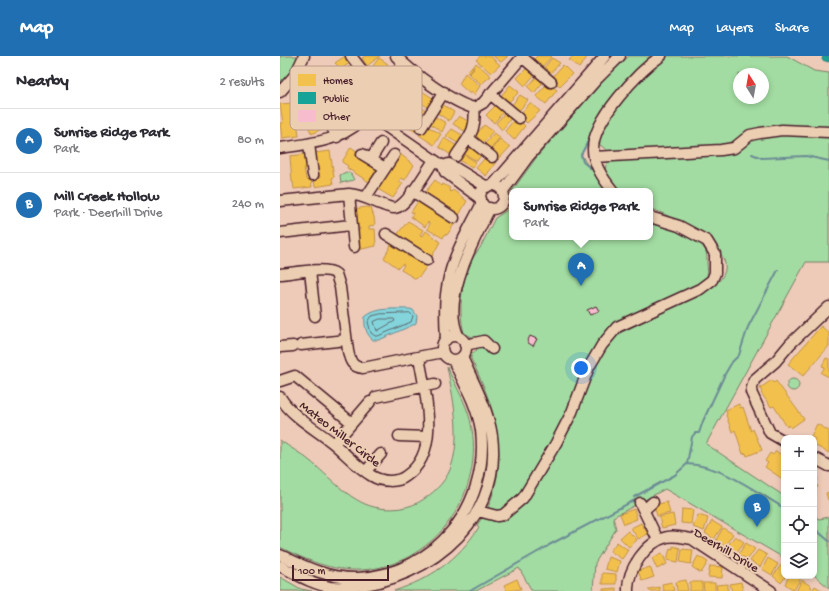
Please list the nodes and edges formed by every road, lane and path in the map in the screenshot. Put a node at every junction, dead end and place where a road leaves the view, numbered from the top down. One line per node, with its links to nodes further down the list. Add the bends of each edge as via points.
1 (304, 56): 9 (street)
2 (351, 56): 10 (street)
3 (396, 56): 8 (street)
4 (522, 56): 14 (street); 17 (street)
5 (605, 56): 37 (street)
6 (620, 56): 40 (street, via 528,157)
7 (661, 56): 33 (street, via 635,80 606,117 596,134)
8 (403, 64): 11 (street)
9 (299, 66)
10 (359, 66)
11 (406, 66)
12 (422, 77): 16 (street)
13 (290, 81): 15 (street)
14 (551, 82)
15 (280, 92)
16 (444, 92): 18 (street, via 462,104); 20 (street)
17 (490, 94): 18 (street, via 483,103); 19 (street)
18 (474, 108): 26 (street, via 476,122)
19 (519, 118)
20 (422, 126)
21 (334, 130): 25 (street)
22 (348, 130): 25 (street)
23 (391, 130): 34 (street)
24 (829, 132): 33 (street, via 782,130 750,135 734,148 721,150)
25 (337, 136): 28 (street)
26 (468, 138): 31 (street); 32 (street)
27 (381, 143): 35 (street, via 366,156)
28 (309, 144): 29 (street); 36 (street)
29 (280, 148)
30 (394, 155): 35 (street)
31 (456, 156)
32 (492, 157)
33 (594, 157): 38 (street)
34 (438, 163): 37 (street, via 449,164); 39 (street); 44 (street, via 445,172)
35 (385, 168): 42 (street)
36 (313, 175)
37 (490, 186): 40 (street); 44 (street, via 482,192)
38 (611, 188)
39 (412, 191): 42 (street, via 401,206 394,208); 45 (street)
40 (502, 191): 44 (street, via 503,202 497,208)
41 (349, 194): 42 (street); 43 (street); 47 (street)
42 (366, 197)
43 (280, 201)
44 (484, 203): 57 (street, via 459,250 448,280 444,312); 58 (street, via 457,286 455,330)
45 (454, 218)
46 (653, 218): 78 (street, via 679,226 707,241 715,254 715,273 712,280 700,289 617,327 602,345 589,368 572,412 523,498 503,515)
47 (351, 225): 48 (street); 50 (street)
48 (280, 233)
49 (386, 234): 51 (street)
50 (354, 247)
51 (427, 260)
52 (310, 271): 53 (street); 55 (street); 56 (street, via 330,270 336,274 340,287)
53 (280, 274)
54 (829, 306): 71 (street, via 754,380 751,392 770,433)
55 (315, 316)
56 (346, 340): 59 (street); 62 (street, via 350,361 358,367)
57 (446, 340): 58 (street, via 452,337); 61 (street)
58 (462, 341): 60 (street, via 484,341); 63 (street, via 466,350)
59 (280, 347)
60 (492, 349)
61 (443, 352): 62 (street); 63 (street, via 447,358)
62 (419, 357): 66 (street, Mateo Miller Circle)
63 (458, 358): 78 (street, via 484,407 492,437 491,468); 80 (street, via 476,408 482,448 473,497 452,532 425,556 398,569 375,576 357,578 324,574)
64 (280, 381): 68 (street, via 295,376)
65 (435, 384): 66 (street)
66 (424, 386): 68 (street, via 373,399); 70 (street, Mateo Miller Circle)
67 (280, 397): 72 (street, Mateo Miller Circle, via 291,411)
68 (352, 423): 72 (street)
69 (399, 436): 70 (street)
70 (427, 437): 76 (street, Mateo Miller Circle, via 421,462 413,472 401,480 390,481 372,476)
71 (781, 439)
72 (334, 444): 76 (street, Mateo Miller Circle)
73 (381, 454): 76 (street)
74 (817, 460): 75 (street)
75 (829, 466)
76 (366, 471)
77 (653, 502): 79 (street, via 642,507)
78 (478, 511): 81 (street, via 464,533 439,559 422,570 385,585 364,588 329,586 304,579)
79 (658, 540): 82 (street, Deerhill Drive, via 678,536 692,539); 83 (street, via 635,562 629,576)
80 (280, 555)
81 (280, 566)
82 (765, 589)
83 (628, 591)

